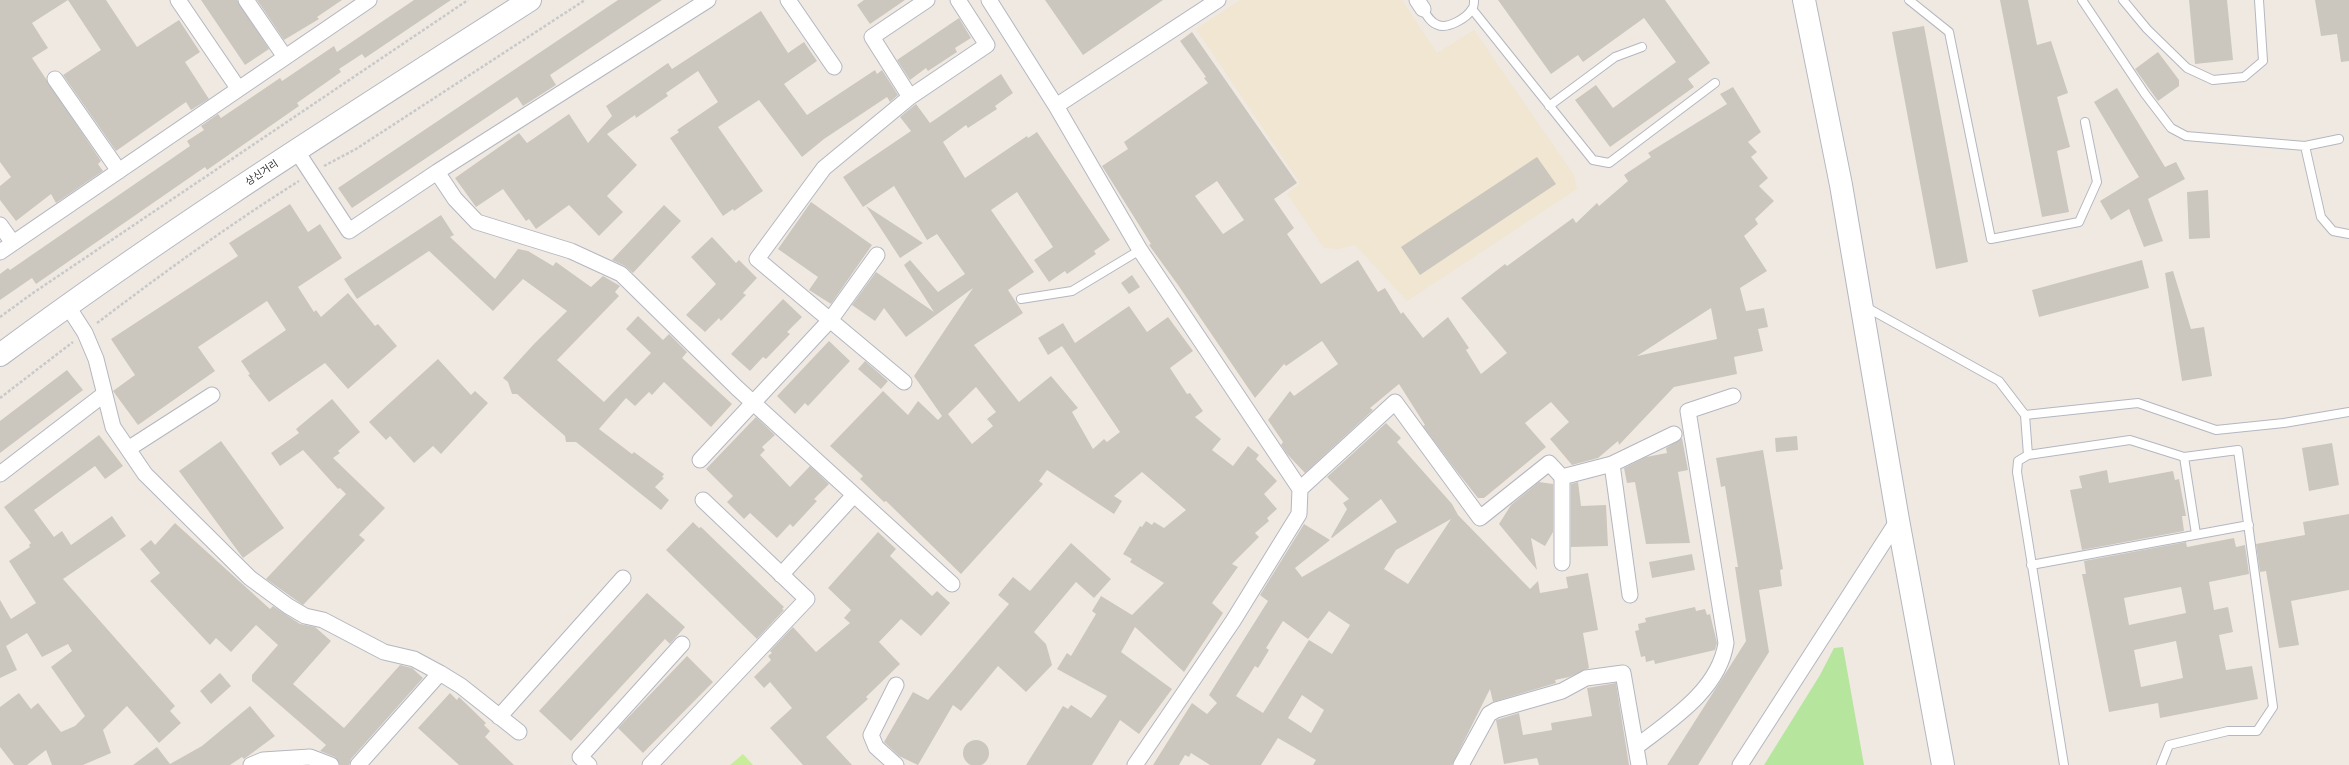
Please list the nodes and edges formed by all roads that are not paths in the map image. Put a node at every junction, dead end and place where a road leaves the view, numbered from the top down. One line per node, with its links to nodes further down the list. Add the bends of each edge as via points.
1 (178, 0): 24 (street)
2 (246, 0): 20 (street)
3 (370, 0): 20 (street)
4 (530, 0): 31 (main road, 상신거리)
5 (708, 0): 33 (street)
6 (788, 0): 21 (street)
7 (927, 0): 25 (street, via 872,37)
8 (958, 0): 25 (street, via 987,45)
9 (989, 0): 26 (street)
10 (1218, 0): 26 (street)
11 (1474, 0): 18 (lane)
12 (1804, 0): 41 (main road, via 1841,185)
13 (1909, 0): 28 (lane, via 1949,32 1991,239 2079,222 2097,182)
14 (2082, 0): 30 (lane, via 2171,128 2186,136)
15 (2123, 0): 16 (lane, via 2147,29 2187,68 2213,80 2244,77 2263,61)
16 (2259, 0)
17 (1420, 5): 18 (lane, via 1430,20 1438,26 1447,26 1464,17)
18 (1472, 9): 27 (lane)
19 (1642, 47): 27 (lane, via 1614,57)
20 (285, 57): 24 (street)
21 (834, 67)
22 (55, 79): 32 (street)
23 (1715, 83): 27 (lane, via 1609,163 1593,160)
24 (238, 88): 32 (street)
25 (910, 96): 43 (street, via 824,168 757,260)
26 (1056, 106): 37 (street)
27 (1548, 106)
28 (2086, 122)
29 (2339, 139): 30 (lane)
30 (2305, 146): 35 (lane, via 2321,217 2333,230)
31 (296, 150): 33 (street, via 349,231); 42 (main road, 상신거리)
32 (119, 171): 36 (street)
33 (437, 172): 49 (street, via 455,199 477,222 571,251 621,274)
34 (0, 225): 36 (street)
35 (2349, 234)
36 (13, 243): 38 (street)
37 (1140, 250): 40 (lane, via 1072,291); 60 (street)
38 (0, 252)
39 (877, 255): 43 (street)
40 (1022, 299)
41 (1861, 304): 51 (lane, via 1999,381); 63 (main road)
42 (68, 305): 44 (main road, 상신거리); 46 (street, via 85,333 96,359)
43 (831, 319): 45 (street); 49 (street)
44 (0, 356)
45 (904, 382)
46 (104, 395): 53 (street, via 113,427); 58 (street)
47 (212, 395): 53 (street)
48 (1733, 396): 77 (street, via 1688,411 1726,643 1724,659 1695,700)
49 (753, 404): 56 (street); 61 (street)
50 (2349, 412): 51 (lane, via 2284,423 2216,430 2138,403)
51 (2025, 415): 54 (lane)
52 (1674, 434): 57 (street)
53 (128, 449): 73 (street, via 146,474 239,567 288,606 305,616 323,620 384,652 414,659)
54 (2028, 455): 55 (lane, via 2130,440); 67 (lane, via 2018,461 2016,472)
55 (2184, 457): 64 (lane, via 2238,450); 65 (lane)
56 (700, 460)
57 (1612, 464): 59 (street); 71 (street)
58 (0, 474)
59 (1562, 477): 60 (street, via 1549,463 1480,518 1395,402); 66 (street)
60 (1300, 489): 84 (street, via 1299,514 1234,621)
61 (854, 495): 68 (street); 70 (street)
62 (703, 500): 68 (street)
63 (1898, 520): 87 (street); 88 (main road)
64 (2249, 525): 65 (lane); 90 (lane, via 2272,707 2257,731 2228,731 2169,745)
65 (2196, 534): 67 (lane)
66 (1562, 563)
67 (2031, 566): 89 (lane)
68 (782, 574): 82 (street, via 807,599)
69 (623, 578): 75 (street)
70 (952, 584)
71 (1630, 595)
72 (682, 644): 81 (street, via 580,757)
73 (440, 673): 75 (street, via 461,686); 80 (street)
74 (896, 685): 83 (street, via 870,735 876,747)
75 (499, 717): 76 (street)
76 (519, 732)
77 (1636, 747): 85 (street, via 1623,673 1586,678 1562,691 1496,710 1489,714); 86 (street)
78 (251, 765): 79 (street, via 263,760 310,757)
79 (331, 765)
80 (358, 765)
81 (589, 765)
82 (650, 765)
83 (896, 765)
84 (1135, 765)
85 (1462, 765)
86 (1639, 765)
87 (1740, 765)
88 (1943, 765)
89 (2064, 765)
90 (2161, 765)

